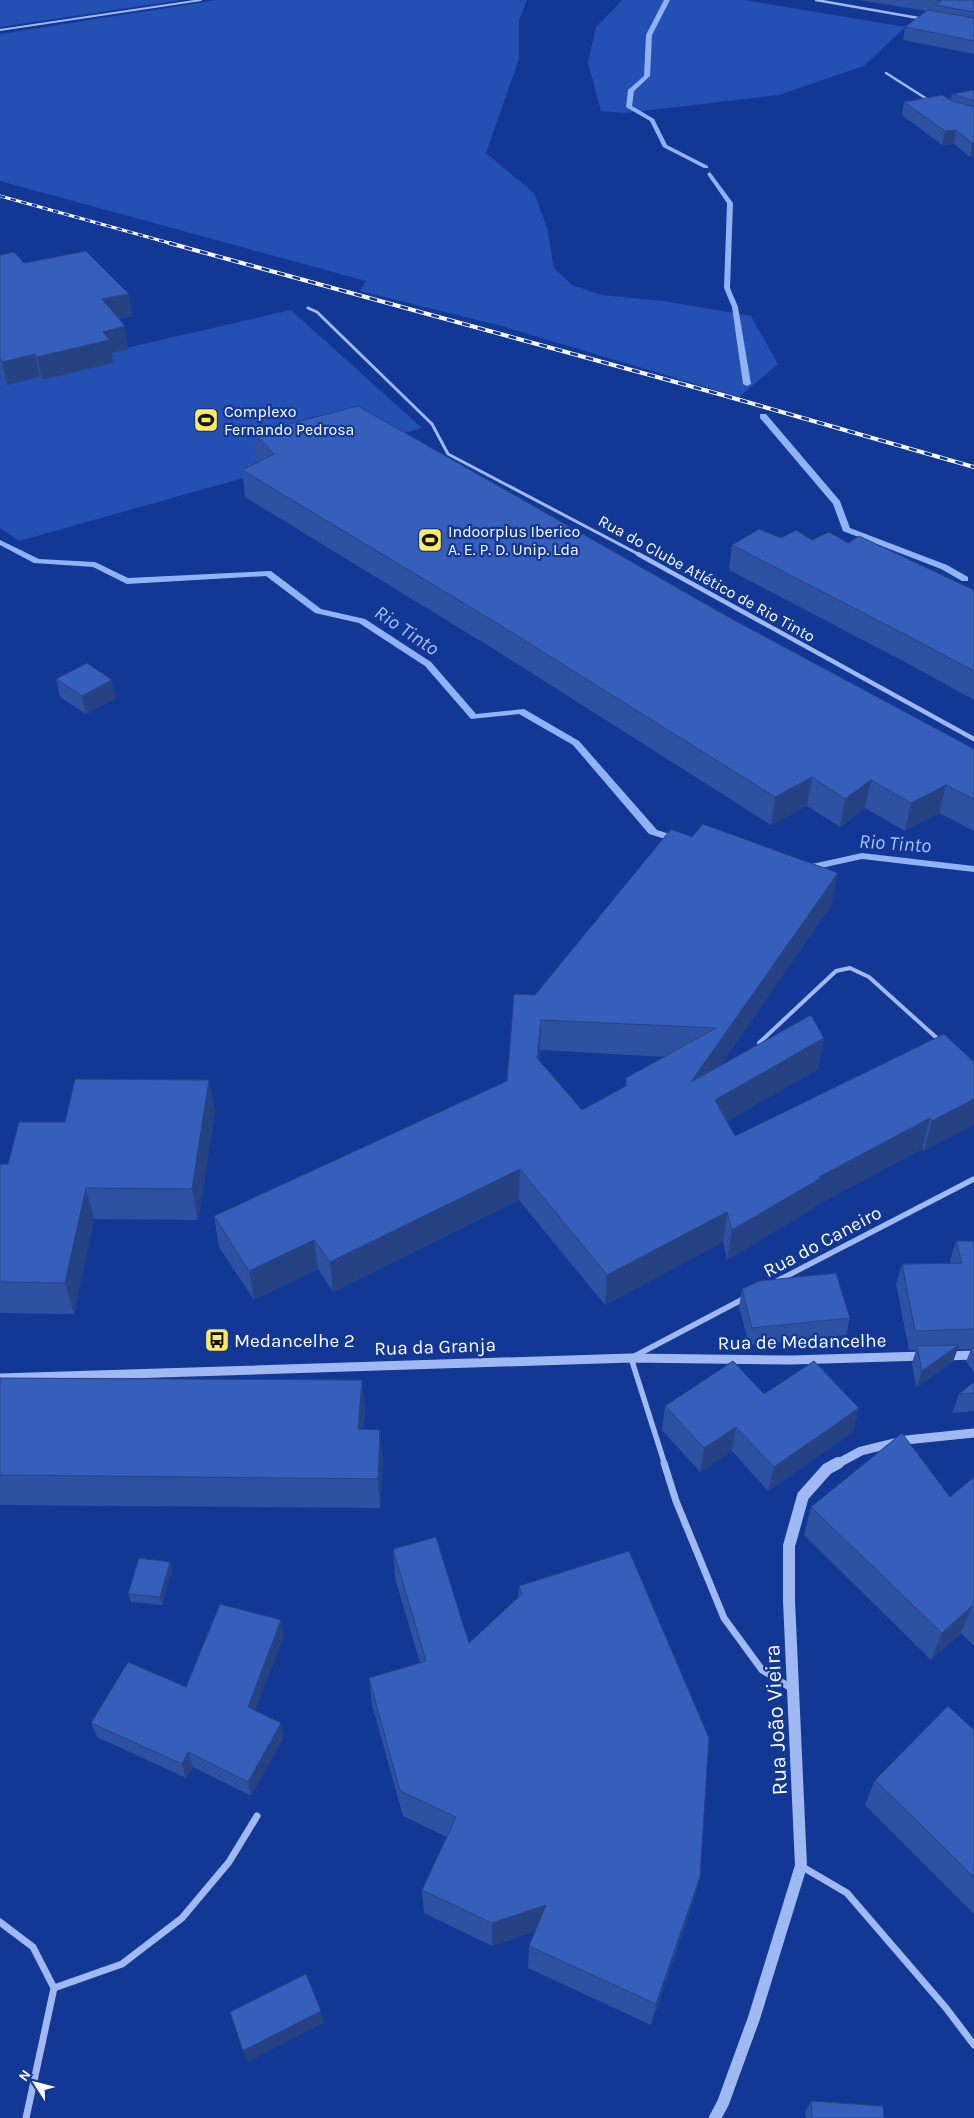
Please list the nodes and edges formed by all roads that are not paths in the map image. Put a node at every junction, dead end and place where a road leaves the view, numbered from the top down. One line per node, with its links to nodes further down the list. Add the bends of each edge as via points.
1 (201, 0): 4 (lane)
2 (816, 0): 3 (street)
3 (928, 20)
4 (0, 30)
5 (886, 73): 6 (street)
6 (934, 104)
7 (308, 308): 8 (street, Rua do Clube Atlético de Rio Tinto, via 317,312 432,424 448,454 657,564)
8 (974, 739)
9 (759, 1043): 10 (lane, via 836,971 850,968 869,977)
10 (946, 1047)
11 (974, 1179): 12 (street, Rua do Caneiro)
12 (772, 1284)
13 (755, 1293): 15 (street, Rua do Caneiro)
14 (974, 1355): 15 (street, Rua de Medancelhe, via 791,1360)
15 (631, 1358): 16 (street, Rua da Granja); 18 (street, via 676,1501 724,1618 762,1670)
16 (0, 1378)
17 (974, 1433): 18 (street, Rua João Vieira, via 906,1440 861,1451 826,1470 803,1496 789,1546)
18 (794, 1690): 20 (street, Rua João Vieira)
19 (257, 1816): 22 (street, via 229,1862 182,1918 122,1964)
20 (801, 1866): 23 (street, via 847,1893 940,2000); 25 (street, Rua João Vieira, via 754,2018)
21 (0, 1922): 22 (street, via 33,1948)
22 (54, 1988): 24 (street)
23 (974, 2045)
24 (26, 2118)
25 (715, 2118)

